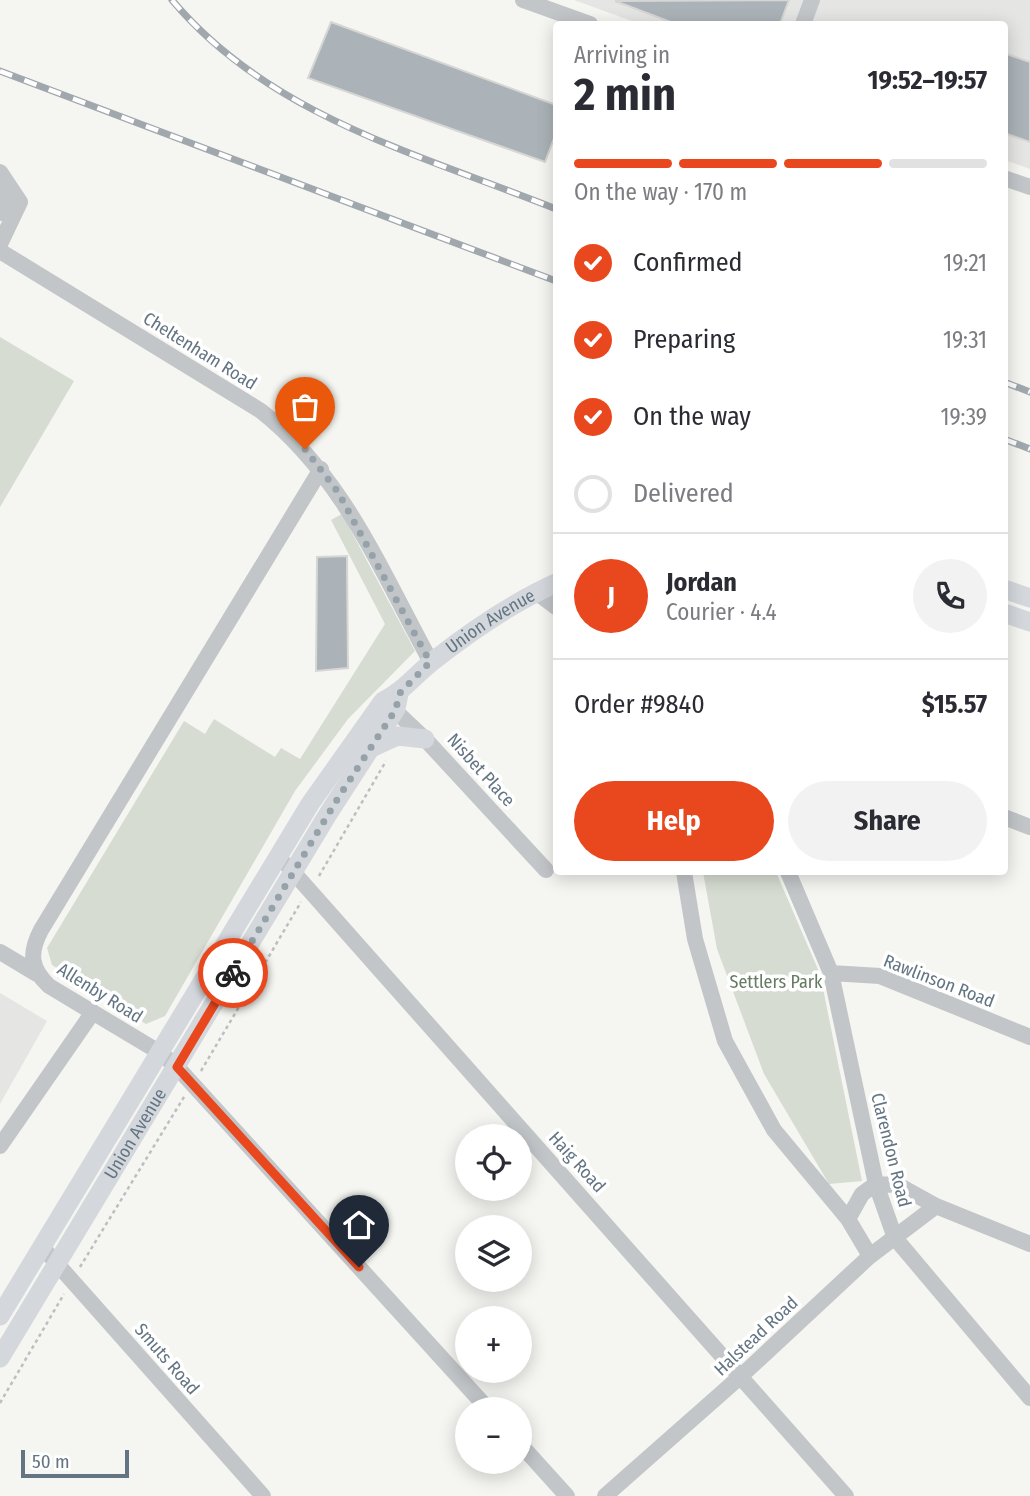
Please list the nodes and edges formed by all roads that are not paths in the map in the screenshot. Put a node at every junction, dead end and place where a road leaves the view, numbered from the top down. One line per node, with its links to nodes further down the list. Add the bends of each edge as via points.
1 (523, 0): 3 (street)
2 (812, 0): 5 (street)
3 (547, 4): 4 (street)
4 (584, 21)
5 (804, 21)
6 (0, 172): 10 (street, via 20,202)
7 (1008, 179): 9 (street)
8 (0, 186): 10 (street, via 7,201)
9 (1030, 187)
10 (5, 215): 11 (street)
11 (0, 244)
12 (0, 251): 13 (street, Cheltenham Road, via 261,411 287,431)
13 (321, 469): 21 (street, Cheltenham Road); 34 (street, Allenby Road, via 41,930 32,948)
14 (553, 584): 16 (main road, Union Avenue)
15 (1008, 590): 17 (main road)
16 (536, 592): 18 (street); 21 (main road, Union Avenue)
17 (1030, 598)
18 (553, 605)
19 (1008, 614): 20 (main road)
20 (1030, 622)
21 (430, 662): 22 (main road, Union Avenue)
22 (393, 702): 23 (street, Nisbet Place); 24 (main road, Union Avenue); 27 (main road, Union Avenue, via 310,804)
23 (425, 739): 24 (main road, via 397,736); 28 (street, Nisbet Place)
24 (370, 748): 29 (main road, Union Avenue)
25 (1008, 819): 26 (street)
26 (1030, 827)
27 (278, 856): 29 (street, Haig Road); 37 (main road, Union Avenue)
28 (546, 870)
29 (293, 872): 38 (main road, Union Avenue); 50 (street, Haig Road)
30 (684, 875): 42 (street, via 695,939 725,1041 774,1130)
31 (789, 875): 33 (street, Clarendon Road)
32 (0, 952): 34 (street)
33 (831, 973): 36 (street, Rawlinson Road, via 880,976); 40 (street, Clarendon Road)
34 (37, 974): 35 (street, Allenby Road)
35 (93, 1012): 37 (street, Allenby Road); 39 (street)
36 (1030, 1037)
37 (159, 1052): 38 (street, Allenby Road); 45 (main road, Union Avenue)
38 (177, 1067): 47 (main road, Union Avenue); 51 (street, Allenby Road)
39 (0, 1146)
40 (876, 1184): 41 (street, via 898,1185); 42 (street, via 862,1194); 43 (street, Clarendon Road)
41 (936, 1206): 43 (street, Halstead Road); 44 (street)
42 (848, 1219): 46 (street)
43 (895, 1238): 46 (street, Halstead Road); 52 (street, Clarendon Road)
44 (1030, 1244)
45 (43, 1248): 47 (street, Smuts Road); 48 (main road, Union Avenue)
46 (870, 1256): 50 (street, Halstead Road)
47 (58, 1264): 49 (main road, Union Avenue); 54 (street, Smuts Road)
48 (0, 1316)
49 (0, 1358)
50 (741, 1377): 56 (street, Halstead Road); 57 (street, Haig Road)
51 (477, 1397)
52 (1030, 1398)
53 (532, 1457): 55 (street)
54 (263, 1496)
55 (567, 1496)
56 (605, 1496)
57 (846, 1496)

